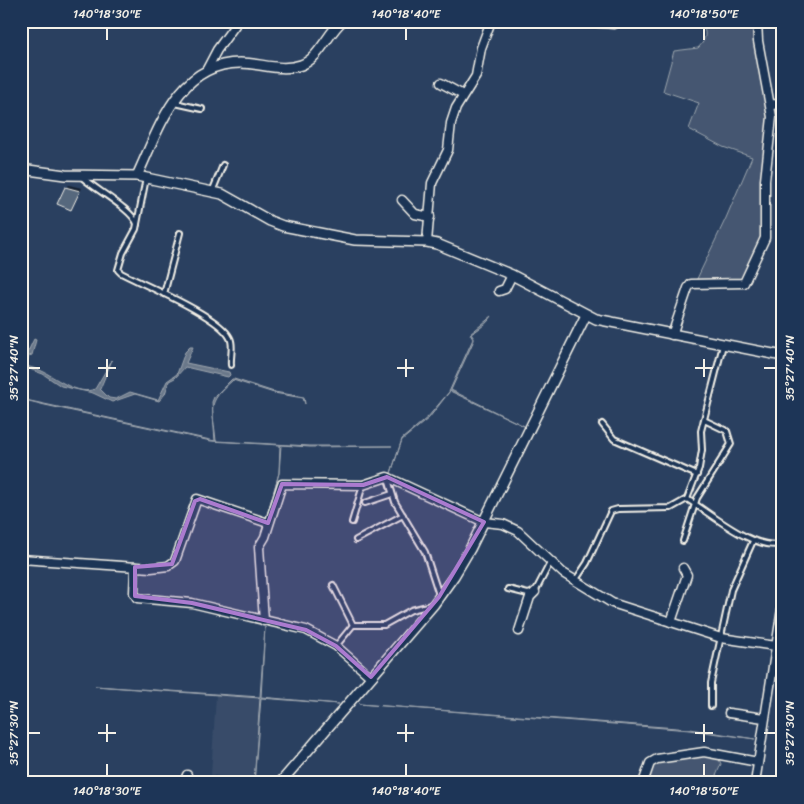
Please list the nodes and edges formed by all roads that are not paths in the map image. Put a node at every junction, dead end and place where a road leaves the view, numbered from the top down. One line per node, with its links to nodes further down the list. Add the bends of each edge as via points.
1 (238, 21): 8 (street)
2 (342, 21): 8 (street, via 317,53 302,65 283,68 232,63)
3 (491, 21): 10 (street, via 481,48 476,76)
4 (577, 21): 7 (street)
5 (615, 21): 7 (street, via 611,25)
6 (757, 21): 12 (street)
7 (602, 23)
8 (207, 69): 11 (street, via 191,80)
9 (441, 84): 10 (street)
10 (463, 94): 21 (street, via 451,123 448,150 432,183)
11 (173, 102): 14 (lane); 18 (street)
12 (771, 104): 13 (street); 29 (street, via 764,243 744,283 691,284)
13 (783, 105)
14 (202, 109)
15 (223, 165): 19 (lane)
16 (21, 169): 17 (street)
17 (79, 174): 18 (street); 22 (lane, via 95,190 128,211)
18 (141, 177): 19 (street); 22 (lane)
19 (212, 192): 24 (street, via 283,226 355,240)
20 (402, 200): 21 (street, via 415,214)
21 (430, 217): 24 (street)
22 (137, 225): 27 (lane, via 118,270)
23 (180, 233): 27 (lane)
24 (427, 242): 25 (street)
25 (512, 275): 26 (street, via 505,289); 28 (street)
26 (499, 291)
27 (164, 294): 32 (lane, via 199,313 229,335 232,342)
28 (586, 315): 29 (street); 44 (street)
29 (672, 335): 30 (street)
30 (723, 345): 31 (street); 33 (lane)
31 (783, 356)
32 (231, 365)
33 (704, 420): 35 (lane); 41 (lane, via 727,431 731,444)
34 (602, 424): 35 (lane, via 614,439)
35 (697, 475): 39 (lane)
36 (387, 477): 37 (street); 38 (lane); 44 (street)
37 (363, 485): 43 (lane); 45 (street, via 284,484)
38 (392, 494): 40 (lane); 42 (lane)
39 (687, 499): 41 (lane); 54 (lane, via 670,508 611,511 588,563)
40 (365, 503)
41 (696, 504): 47 (lane); 48 (lane)
42 (403, 514): 46 (lane); 58 (lane, via 425,552)
43 (352, 522)
44 (484, 522): 51 (street, via 503,524 518,531); 58 (street)
45 (268, 523): 52 (street, via 197,499 172,564 162,568); 62 (street, via 258,549)
46 (356, 540)
47 (683, 541)
48 (753, 541): 49 (lane); 66 (lane, via 731,590)
49 (783, 544)
50 (21, 559): 52 (street)
51 (550, 563): 54 (street); 57 (lane)
52 (135, 568): 62 (street, via 134,593 137,598 187,602)
53 (683, 568): 63 (street, via 687,575)
54 (575, 581): 63 (street, via 612,603)
55 (333, 585): 64 (lane)
56 (508, 589): 57 (lane, via 528,594)
57 (535, 592): 65 (street, via 530,597)
58 (440, 596): 60 (street)
59 (783, 602): 61 (street)
60 (434, 604): 64 (lane, via 411,610 381,626); 69 (street)
61 (782, 618): 68 (street)
62 (264, 621): 67 (street, via 306,630)
63 (671, 622): 66 (street)
64 (353, 625): 67 (lane)
65 (519, 631)
66 (721, 638): 68 (street); 70 (lane, via 711,683)
67 (336, 646): 69 (street)
68 (776, 646): 72 (street)
69 (371, 677): 74 (street)
70 (711, 706)
71 (730, 713): 72 (street)
72 (764, 718): 73 (street)
73 (758, 762): 75 (street, via 704,752 657,759 650,763); 76 (street)
74 (280, 783)
75 (643, 783)
76 (755, 783)

